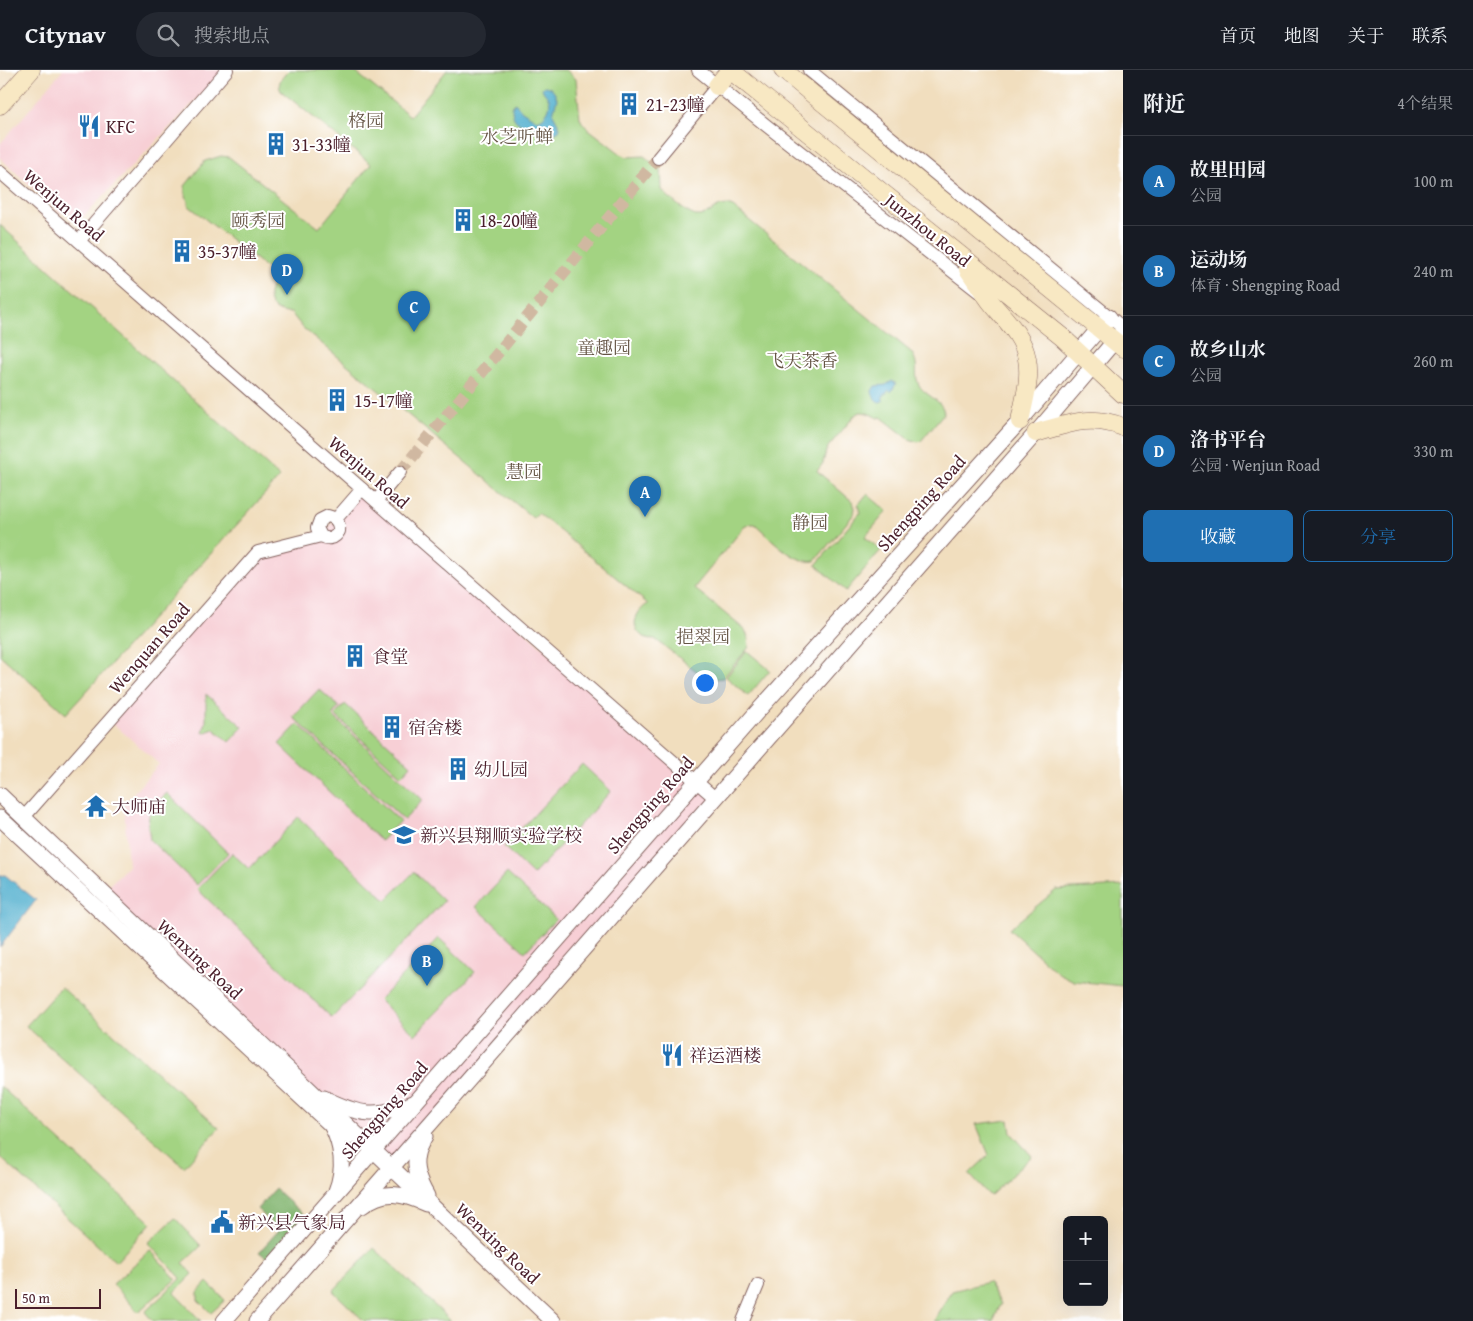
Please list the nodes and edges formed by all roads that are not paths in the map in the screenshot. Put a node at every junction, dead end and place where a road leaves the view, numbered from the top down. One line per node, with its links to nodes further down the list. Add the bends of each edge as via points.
1 (31, 70): 8 (main road)
2 (227, 70): 11 (street)
3 (698, 70): 7 (street)
4 (730, 70): 7 (main road); 12 (main road, Junzhou Road)
5 (783, 70): 14 (main road, Junzhou Road)
6 (809, 70): 14 (street)
7 (717, 86): 9 (street); 13 (street)
8 (0, 105)
9 (658, 158)
10 (0, 172): 11 (street, Wenjun Road)
11 (79, 241): 23 (street, Wenjun Road)
12 (956, 252): 13 (main road); 16 (main road, Junzhou Road)
13 (990, 300): 19 (main road, via 1022,341 1028,360)
14 (1104, 323): 15 (main road, Junzhou Road); 16 (street, Shengping Road)
15 (1121, 337): 17 (street)
16 (1079, 353): 17 (main road, Junzhou Road); 19 (street, Shengping Road)
17 (1094, 366): 18 (main road, Junzhou Road); 21 (street)
18 (1123, 394)
19 (1020, 421): 25 (street, Shengping Road)
20 (1123, 427): 21 (main road, via 1100,420 1079,421)
21 (1036, 433): 27 (street)
22 (400, 472): 24 (street)
23 (362, 489): 24 (street, Wenjun Road); 28 (street, Wenquan Road, via 336,519 340,527 337,535 258,552)
24 (376, 501): 25 (street, Wenjun Road)
25 (696, 782): 27 (street, Wenjun Road); 32 (street, Shengping Road)
26 (0, 795): 28 (street, Wenxing Road)
27 (715, 798): 33 (street)
28 (24, 817): 30 (street, Wenxing Road)
29 (0, 818): 30 (street, Wenxing Road)
30 (108, 908): 31 (street, Wenxing Road); 34 (street, Wenxing Road)
31 (312, 1092): 32 (street, via 356,1112 375,1114); 35 (street, Wenxing Road)
32 (415, 1102): 35 (street, Shengping Road)
33 (430, 1123): 36 (street); 38 (street, via 416,1156 416,1172)
34 (331, 1125): 35 (street, Wenxing Road); 37 (street, via 342,1160 340,1181)
35 (373, 1150): 36 (street, Wenxing Road); 37 (street, Shengping Road)
36 (392, 1167): 38 (street, Wenxing Road); 39 (street)
37 (334, 1196): 41 (street, Shengping Road)
38 (434, 1208): 39 (street, via 399,1194 371,1199); 43 (street, Wenxing Road)
39 (348, 1216): 42 (street)
40 (758, 1285): 44 (street)
41 (224, 1321)
42 (257, 1321)
43 (553, 1321)
44 (743, 1321)

